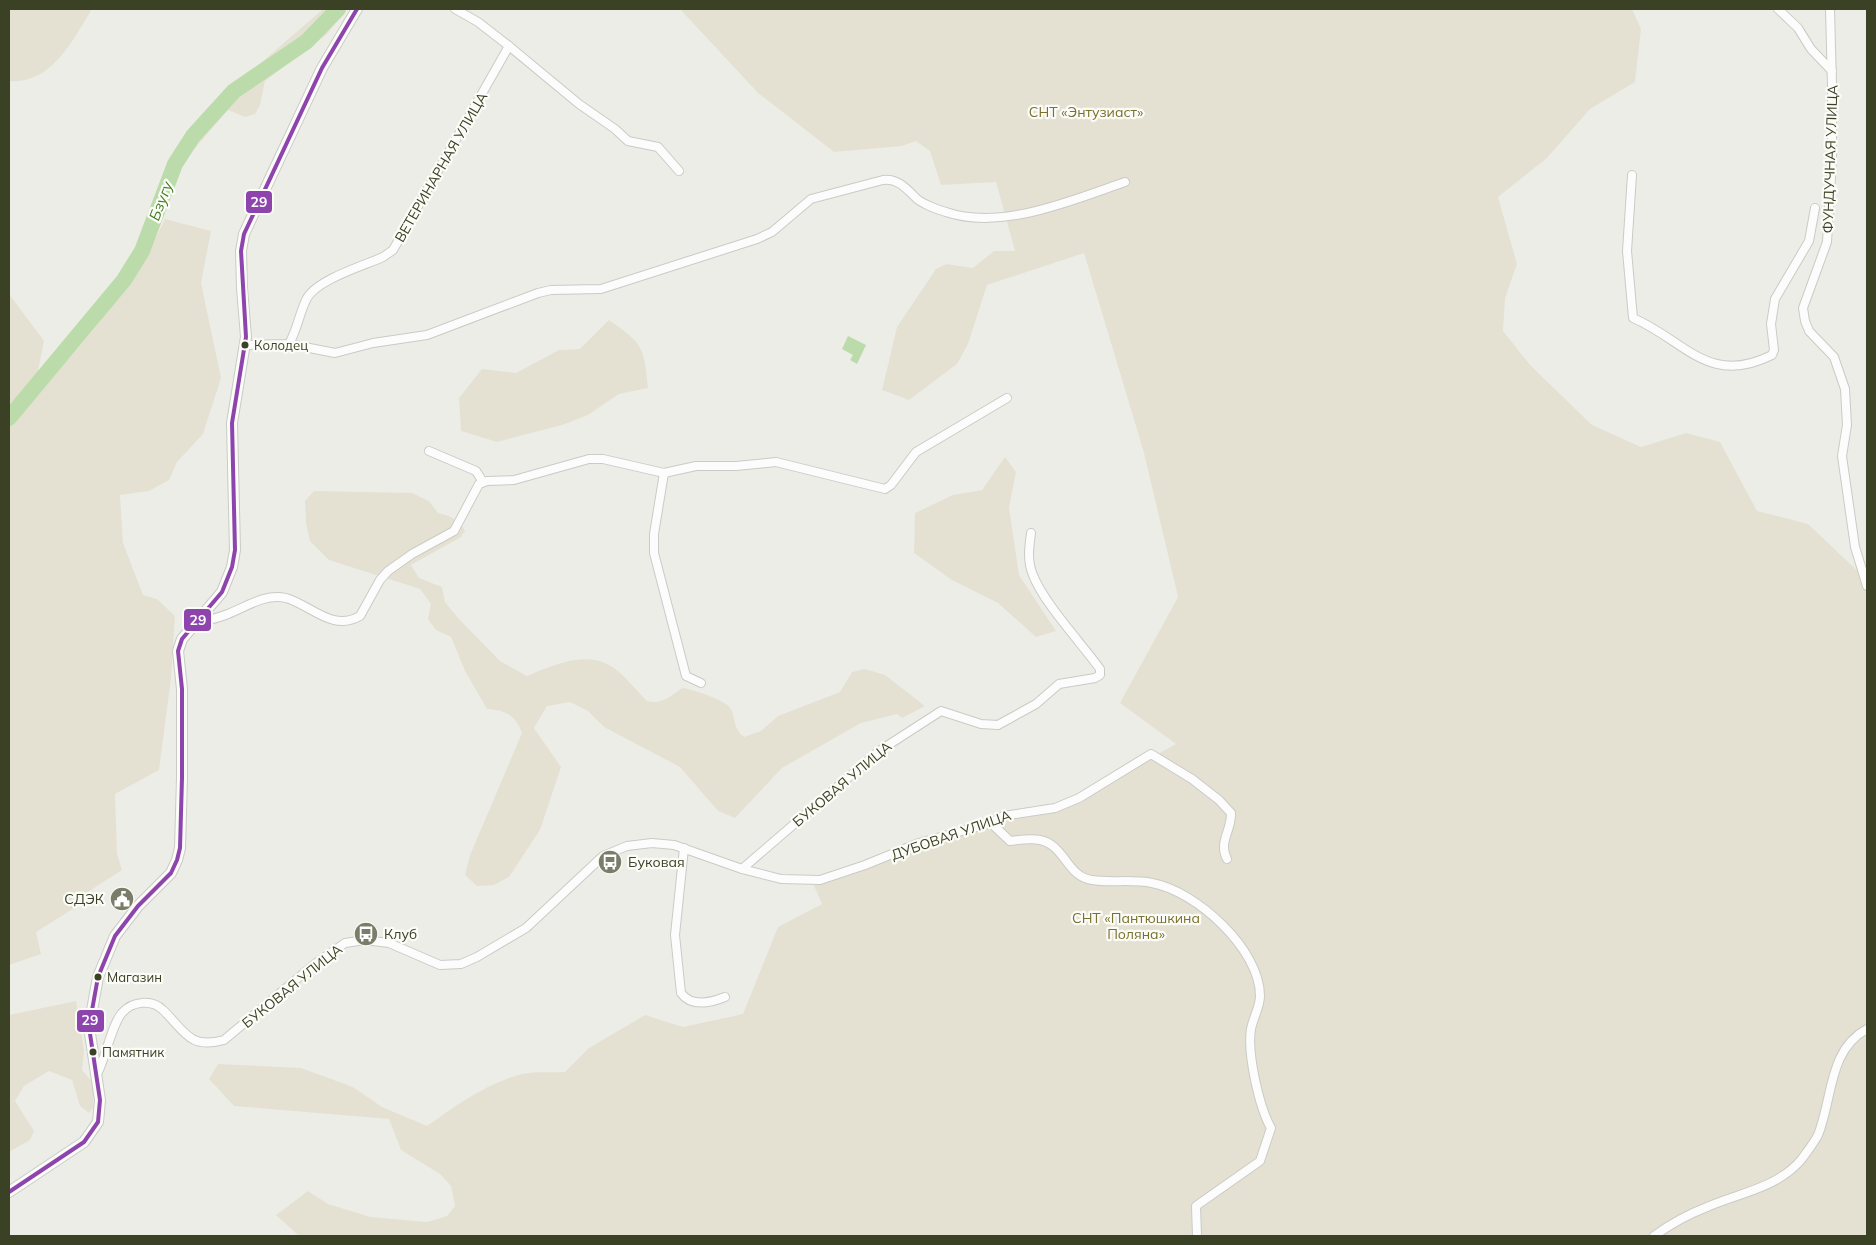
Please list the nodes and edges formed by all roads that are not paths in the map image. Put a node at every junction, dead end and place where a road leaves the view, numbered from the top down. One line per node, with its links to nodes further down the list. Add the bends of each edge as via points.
1 (357, 9): 12 (street, via 322,68 244,234 241,251)
2 (455, 9): 5 (street)
3 (1778, 9): 6 (street, ФУНДУЧНАЯ УЛИЦА, via 1798,28 1811,49)
4 (1830, 9): 6 (street, ФУНДУЧНАЯ УЛИЦА)
5 (510, 46): 7 (street, via 628,141 658,147); 11 (street, ВЕТЕРИНАРНАЯ УЛИЦА, via 393,250 314,289 306,299)
6 (1832, 72): 18 (street, ФУНДУЧНАЯ УЛИЦА, via 1832,160 1827,242 1803,308 1809,331 1834,357 1845,389 1847,425 1842,456 1855,547)
7 (679, 171)
8 (1632, 175): 10 (street, ФУНДУЧНАЯ УЛИЦА, via 1627,251 1632,318 1714,364 1732,366 1772,355 1771,324 1775,299 1809,242)
9 (1125, 182): 11 (street, via 1048,208 988,219 946,213 915,198 912,192 893,180 883,180 812,199 772,232 758,239 601,289 551,290 427,335 373,343 335,353)
10 (1816, 208)
11 (289, 344): 12 (street)
12 (246, 345): 19 (street, via 232,423 235,534 232,567 222,592)
13 (1007, 398): 15 (street, via 916,452 885,489 776,462 696,466)
14 (429, 452): 16 (street, via 476,471)
15 (664, 473): 16 (street, via 604,459 589,459 514,480); 20 (street, via 654,553 686,676)
16 (483, 482): 19 (street, via 475,488 457,527 388,570 355,620 327,619 294,601 275,597)
17 (1031, 533): 24 (street, БУКОВАЯ УЛИЦА, via 1028,552 1033,576 1100,670 1100,675 1059,684 1036,704 998,725 981,724 941,711 879,751)
18 (1867, 586)
19 (198, 622): 27 (street, via 182,639 178,660 182,703 180,848 171,872 125,922 106,954 98,977 89,1027)
20 (702, 683)
21 (991, 823): 23 (street, ДУБОВАЯ УЛИЦА, via 1011,814 1055,808 1079,798 1152,754 1219,800 1231,813 1223,844); 24 (street, ДУБОВАЯ УЛИЦА, via 919,843 820,880 780,879); 29 (street, ДУБОВАЯ УЛИЦА, via 1010,841 1031,839 1050,843 1081,878 1150,882 1191,898 1216,916 1252,964 1259,982 1260,998 1251,1029 1251,1057 1264,1117 1271,1128 1260,1161 1196,1206)
22 (684, 848): 24 (street, БУКОВАЯ УЛИЦА); 25 (street, via 676,935 680,993 695,1003 714,1002); 27 (street, БУКОВАЯ УЛИЦА, via 639,844 612,851 526,928 477,958 461,964 440,965 389,943 365,940 345,943 316,963 224,1040 207,1044 197,1041 177,1028 163,1010 147,1003 136,1003 121,1013 116,1021)
23 (1227, 859)
24 (742, 869)
25 (725, 997)
26 (1867, 1028): 30 (street, via 1843,1048 1817,1136 1788,1173 1771,1183 1706,1207)
27 (97, 1074): 28 (street, via 100,1114 94,1130 84,1142)
28 (9, 1192)
29 (1197, 1236)
30 (1654, 1236)

